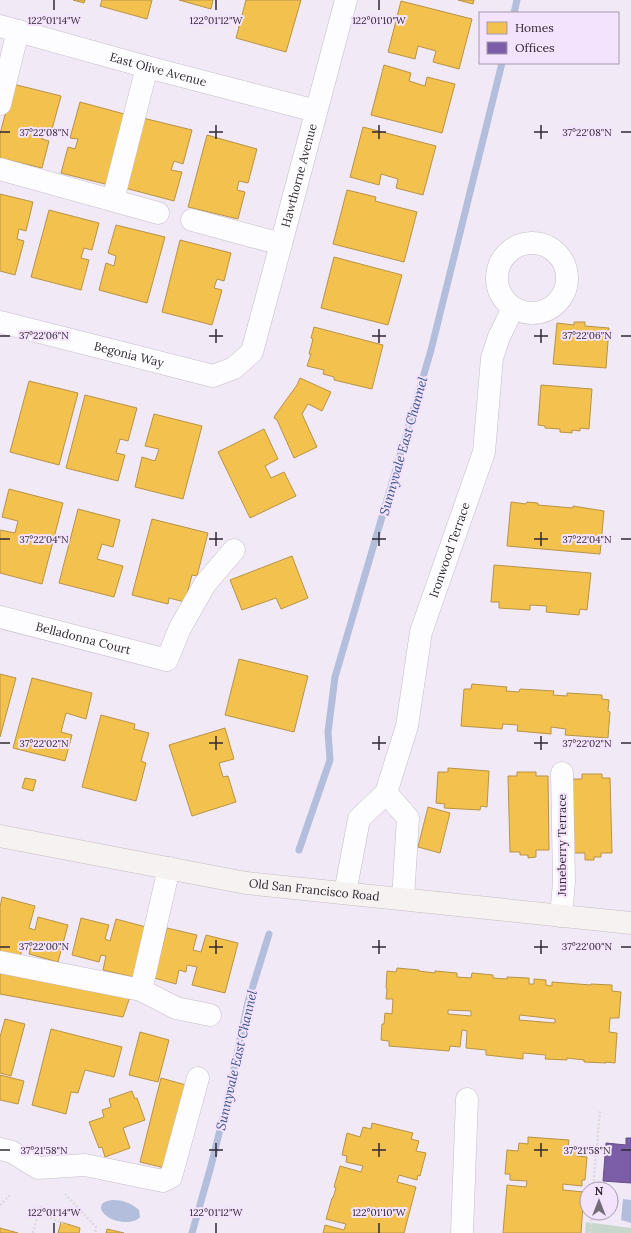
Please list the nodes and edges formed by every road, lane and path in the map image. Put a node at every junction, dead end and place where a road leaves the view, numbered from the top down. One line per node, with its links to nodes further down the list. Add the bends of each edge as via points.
1 (346, 0): 5 (street, Hawthorne Avenue)
2 (9, 29): 3 (street, East Olive Avenue); 4 (street)
3 (146, 67): 5 (street, East Olive Avenue); 7 (street)
4 (0, 104)
5 (316, 111): 10 (street, Hawthorne Avenue)
6 (0, 169): 7 (street)
7 (114, 200): 8 (street)
8 (158, 213)
9 (192, 220): 10 (street)
10 (281, 244): 13 (street, Hawthorne Avenue)
11 (513, 308): 17 (street, Ironwood Terrace, via 492,358 484,452 421,632 407,726)
12 (0, 322): 13 (street, Begonia Way, via 213,376 234,368)
13 (252, 352)
14 (234, 550): 15 (street, Belladonna Court, via 205,584 180,628 167,660)
15 (0, 617)
16 (562, 773): 22 (street, Juneberry Terrace, via 564,882)
17 (386, 793): 20 (street, Ironwood Terrace, via 360,819); 21 (street, via 408,818)
18 (0, 836): 19 (main road, Old San Francisco Road)
19 (169, 868): 20 (main road, Old San Francisco Road, via 246,883); 25 (street)
20 (345, 893): 21 (main road, Old San Francisco Road)
21 (403, 899): 22 (main road, Old San Francisco Road)
22 (561, 916): 23 (main road, Old San Francisco Road)
23 (631, 924)
24 (0, 962): 25 (street)
25 (141, 990): 26 (street, via 176,1008)
26 (210, 1015)
27 (198, 1078): 30 (street, via 171,1177 163,1181 85,1165 38,1168 12,1152)
28 (467, 1099): 39 (street)
29 (600, 1111): 31 (path)
30 (0, 1149)
31 (595, 1181)
32 (65, 1194): 38 (path, via 96,1227)
33 (10, 1195): 34 (path)
34 (0, 1205)
35 (591, 1221): 40 (path)
36 (66, 1224): 37 (path, via 47,1216 40,1206)
37 (33, 1233)
38 (95, 1233)
39 (462, 1233)
40 (590, 1233)

